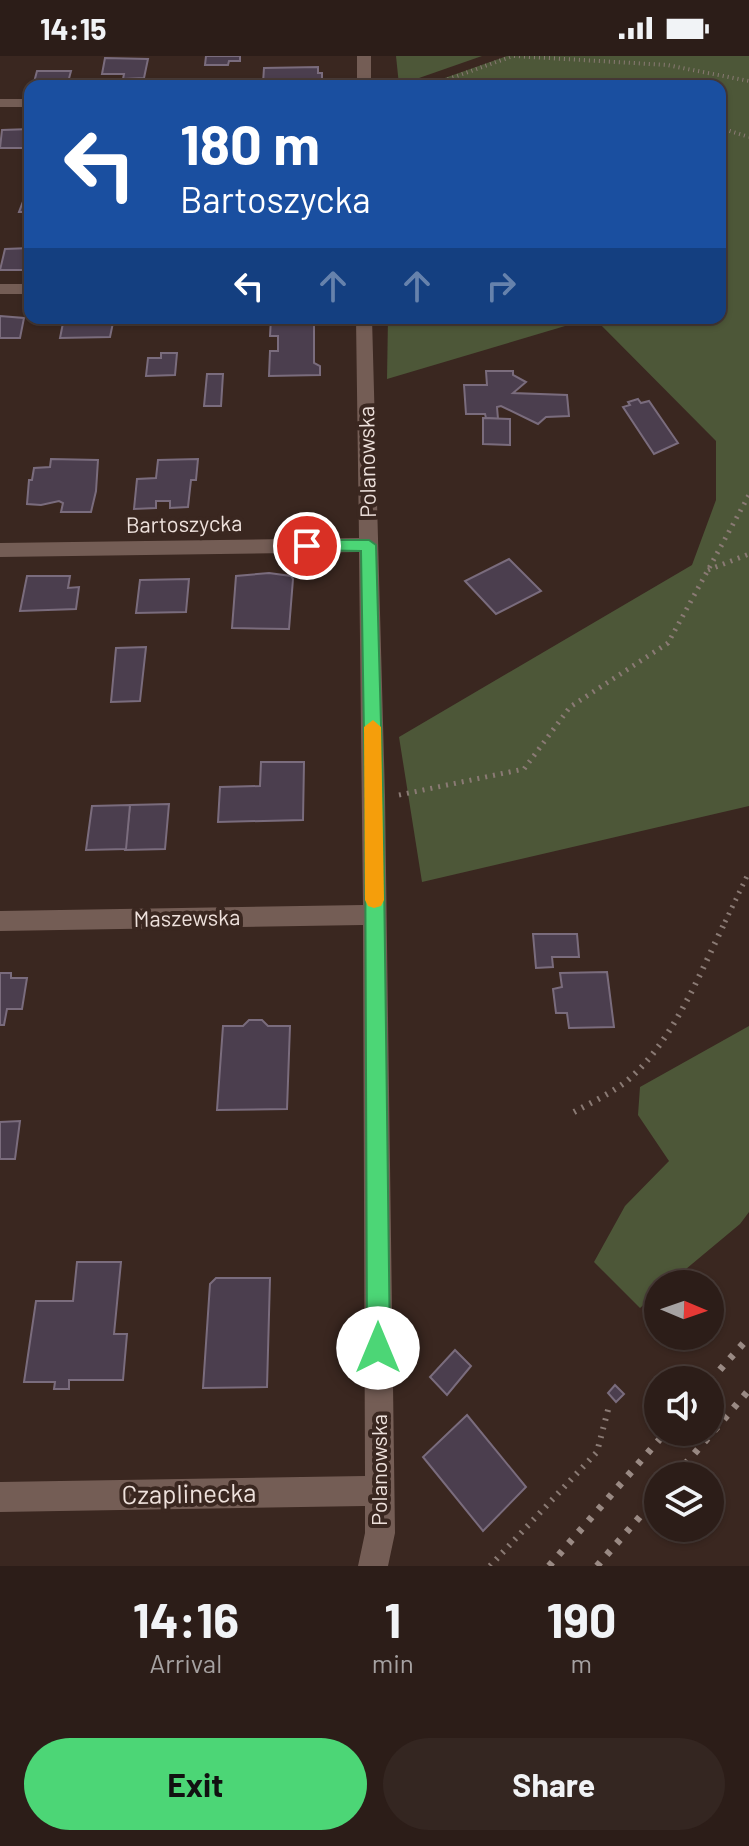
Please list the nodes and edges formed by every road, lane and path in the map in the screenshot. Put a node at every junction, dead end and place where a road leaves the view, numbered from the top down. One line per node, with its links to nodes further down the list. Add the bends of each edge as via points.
1 (364, 56): 3 (street)
2 (514, 56): 4 (path); 5 (path, via 667,65)
3 (364, 80)
4 (446, 80)
5 (749, 81)
6 (0, 103): 7 (street)
7 (24, 103)
8 (726, 130): 9 (path)
9 (749, 137)
10 (0, 289): 11 (street)
11 (24, 289)
12 (364, 324): 14 (street, Polanowska)
13 (749, 495): 17 (path)
14 (369, 545): 15 (street, Bartoszycka); 18 (street, Polanowska)
15 (0, 550)
16 (749, 554): 17 (path)
17 (708, 570): 18 (path, via 668,643 570,707 524,769)
18 (374, 796): 20 (street, Polanowska)
19 (749, 872): 22 (path, via 651,1054 629,1079)
20 (374, 915): 21 (street, Maszewska); 24 (street, Polanowska)
21 (0, 921)
22 (574, 1112)
23 (609, 1406): 27 (path, via 597,1452)
24 (379, 1491): 25 (street, Czaplinecka); 26 (street, Polanowska, via 380,1533)
25 (0, 1497)
26 (373, 1566)
27 (490, 1566)

